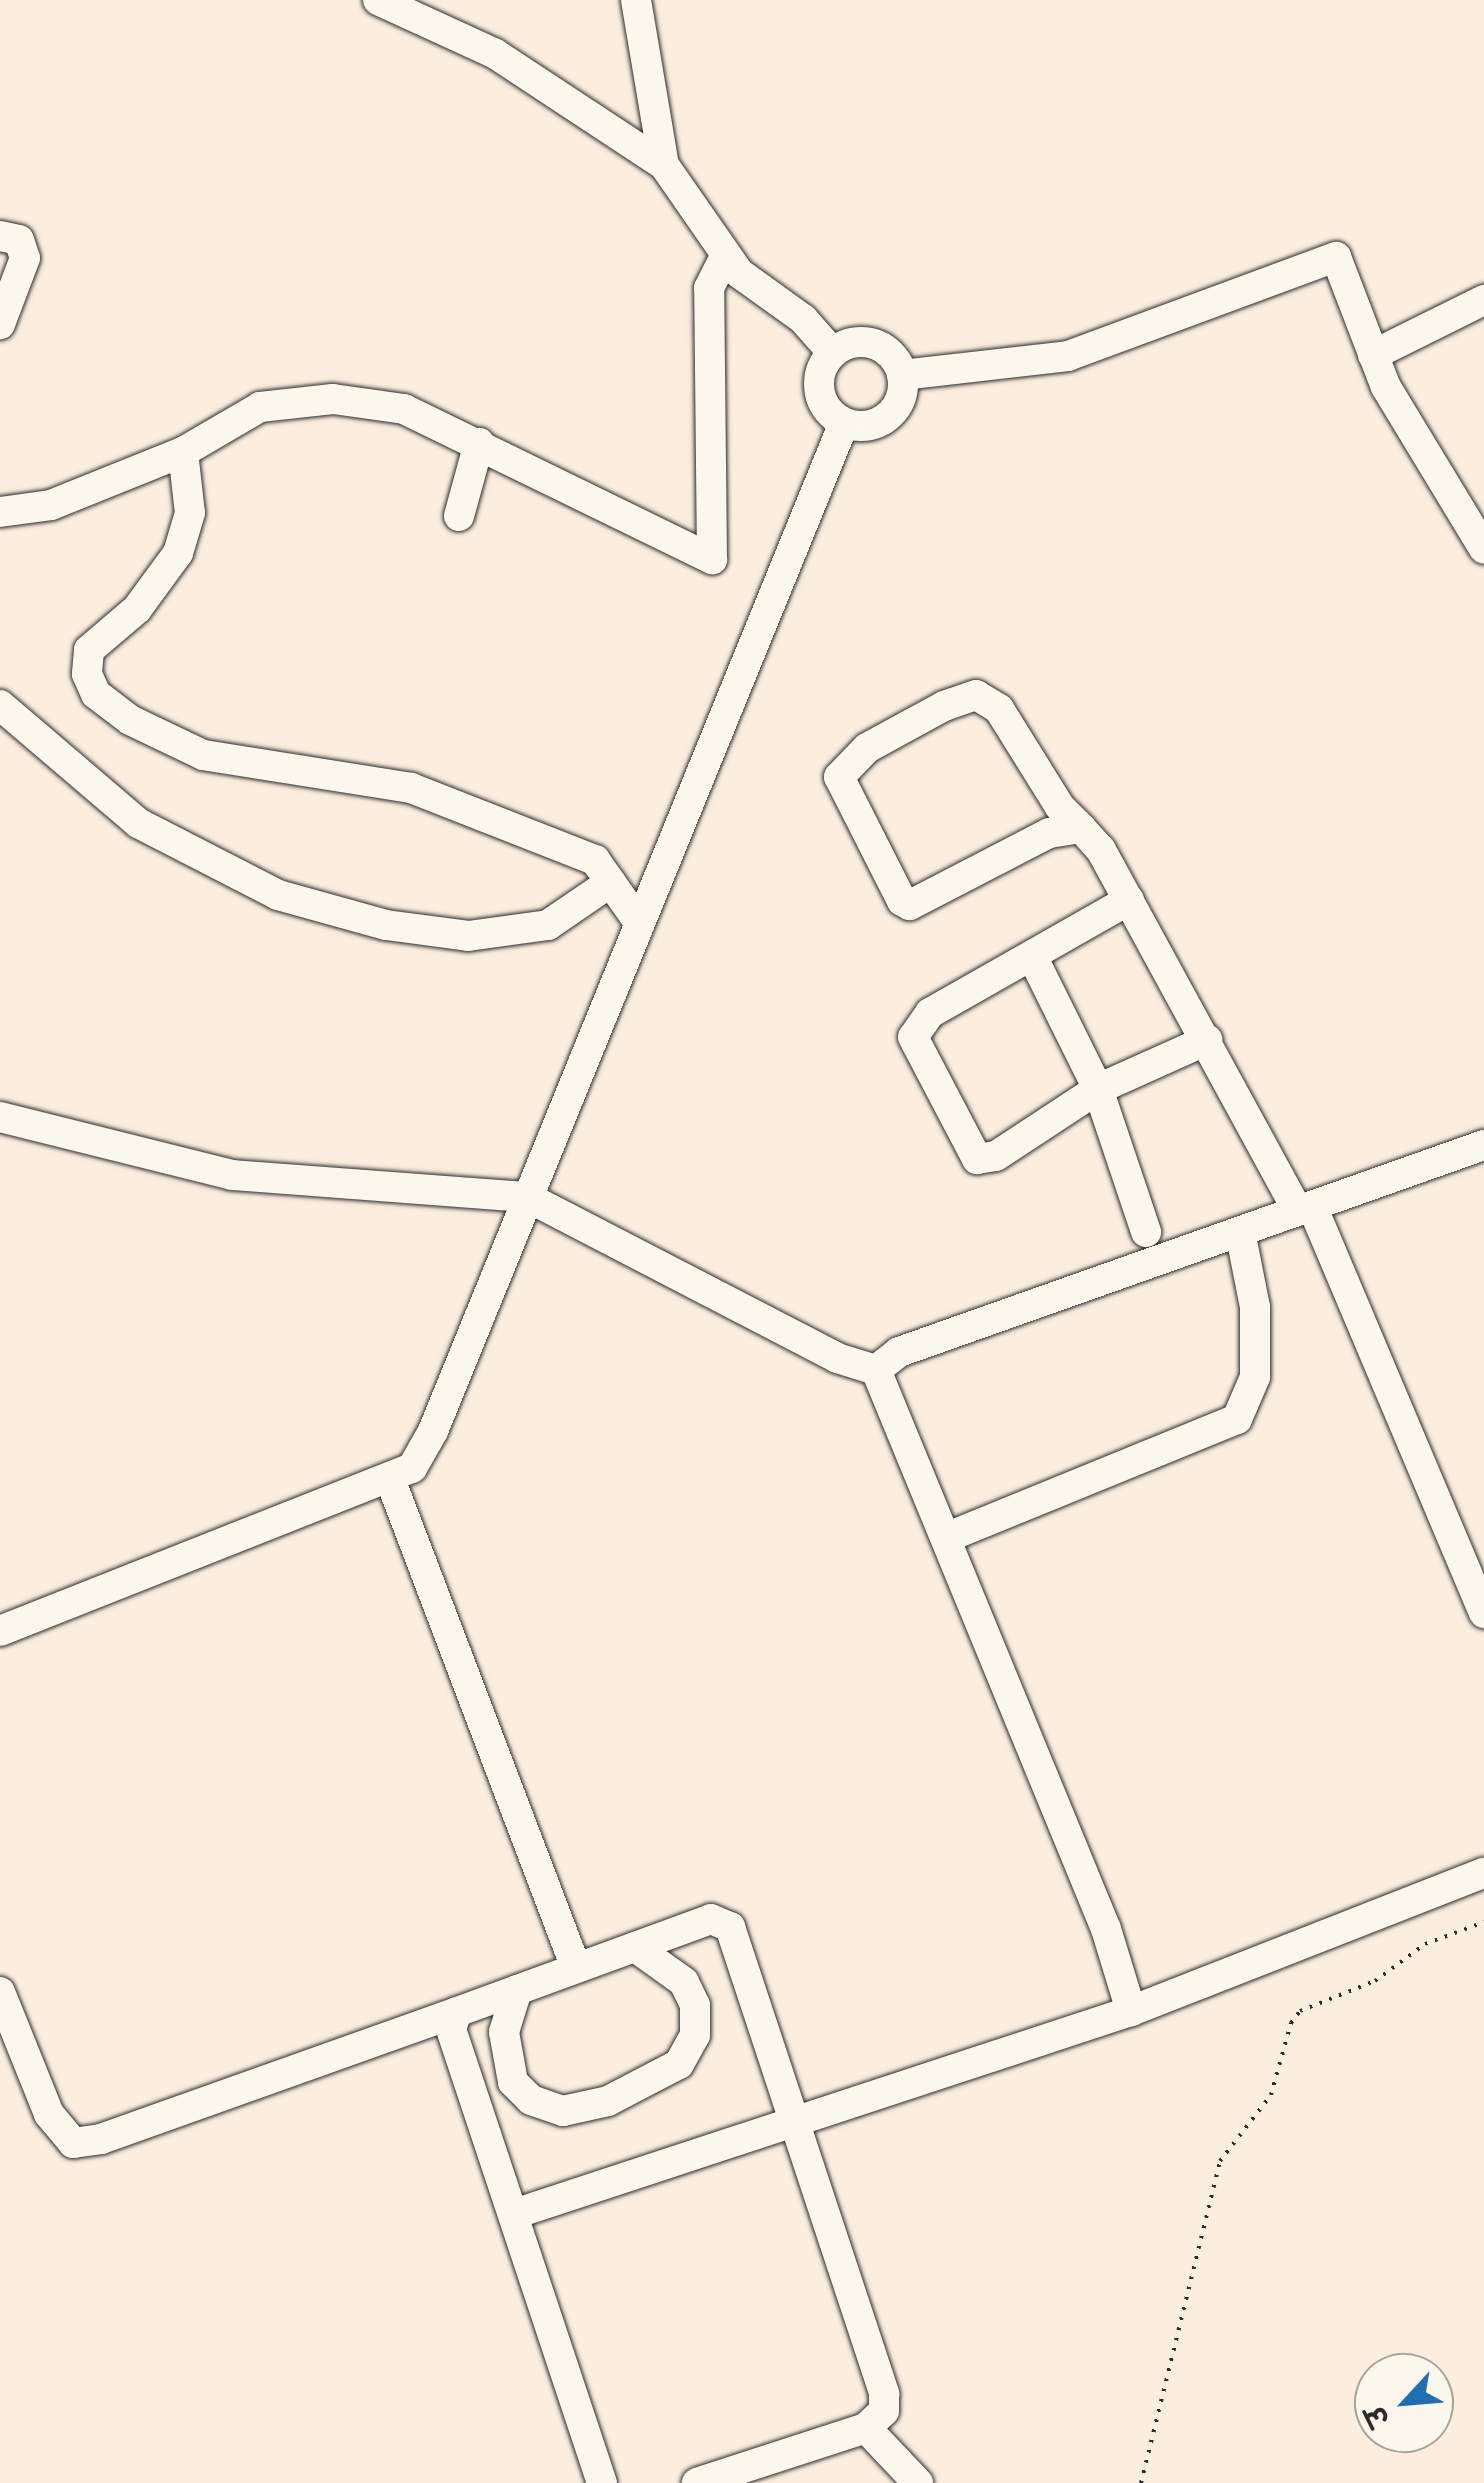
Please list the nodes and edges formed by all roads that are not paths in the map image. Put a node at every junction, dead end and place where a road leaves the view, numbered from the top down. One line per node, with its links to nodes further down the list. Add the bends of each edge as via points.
1 (378, 0): 3 (street, via 494,52)
2 (636, 0): 3 (street)
3 (664, 165): 5 (street)
4 (0, 236): 7 (street, via 19,240 26,258)
5 (725, 256): 8 (street, via 803,319); 12 (street, via 709,288 712,559)
6 (1484, 300): 9 (street)
7 (0, 324)
8 (833, 353): 10 (street, via 868,343 890,354); 11 (street, via 819,384 826,407)
9 (1373, 355): 10 (street, via 1336,257 1068,356); 16 (street, via 1414,437)
10 (902, 375): 11 (street, via 900,398 887,417 866,426)
11 (844, 422): 21 (street)
12 (479, 443): 13 (street, via 404,408 334,399 260,407); 15 (street)
13 (183, 452): 14 (street, via 51,505); 19 (street, via 190,513 178,553 137,609 89,650 87,674 96,694 130,720 202,754 411,788 595,860)
14 (0, 512)
15 (458, 516)
16 (1484, 549)
17 (0, 705): 19 (street, via 138,823 278,895 386,925 468,936 548,925)
18 (1081, 828): 18 (street, via 1060,807 999,709 976,695 867,748 839,777 902,902 910,905 1049,834); 20 (street)
19 (611, 882): 21 (street)
20 (1129, 900): 22 (street); 23 (street)
21 (638, 922): 27 (street)
22 (1032, 956): 24 (street); 24 (street, via 930,1012 913,1037 976,1160 996,1156)
23 (1208, 1040): 24 (street); 28 (street)
24 (1098, 1089): 30 (street)
25 (0, 1117): 27 (street, via 232,1175)
26 (1484, 1145): 28 (street)
27 (527, 1198): 31 (street, via 837,1358); 32 (street, via 433,1431 412,1468)
28 (1305, 1208): 29 (street); 34 (street)
29 (1240, 1231): 31 (street, via 899,1352); 33 (street, via 1255,1307 1255,1377 1238,1418)
30 (1146, 1232)
31 (876, 1370): 33 (street)
32 (390, 1479): 35 (street); 38 (street)
33 (948, 1537): 41 (street, via 1106,1929)
34 (1484, 1614)
35 (0, 1631)
36 (1484, 1873): 41 (street)
37 (635, 1946): 38 (street); 39 (street, via 684,1982 695,2005 695,2034 678,2064 608,2101 564,2111 531,2100 513,2082 504,2032); 43 (street, via 710,1919 730,1927)
38 (576, 1968): 39 (street)
39 (517, 1990): 42 (street)
40 (0, 1992): 42 (street, via 49,2114 73,2143 101,2139)
41 (1131, 2010): 43 (street)
42 (457, 2012): 44 (street, via 450,2029)
43 (798, 2120): 44 (street); 45 (street, via 884,2394 884,2411)
44 (514, 2214): 46 (street)
45 (866, 2428): 47 (street); 48 (street)
46 (602, 2483)
47 (698, 2483)
48 (918, 2483)

